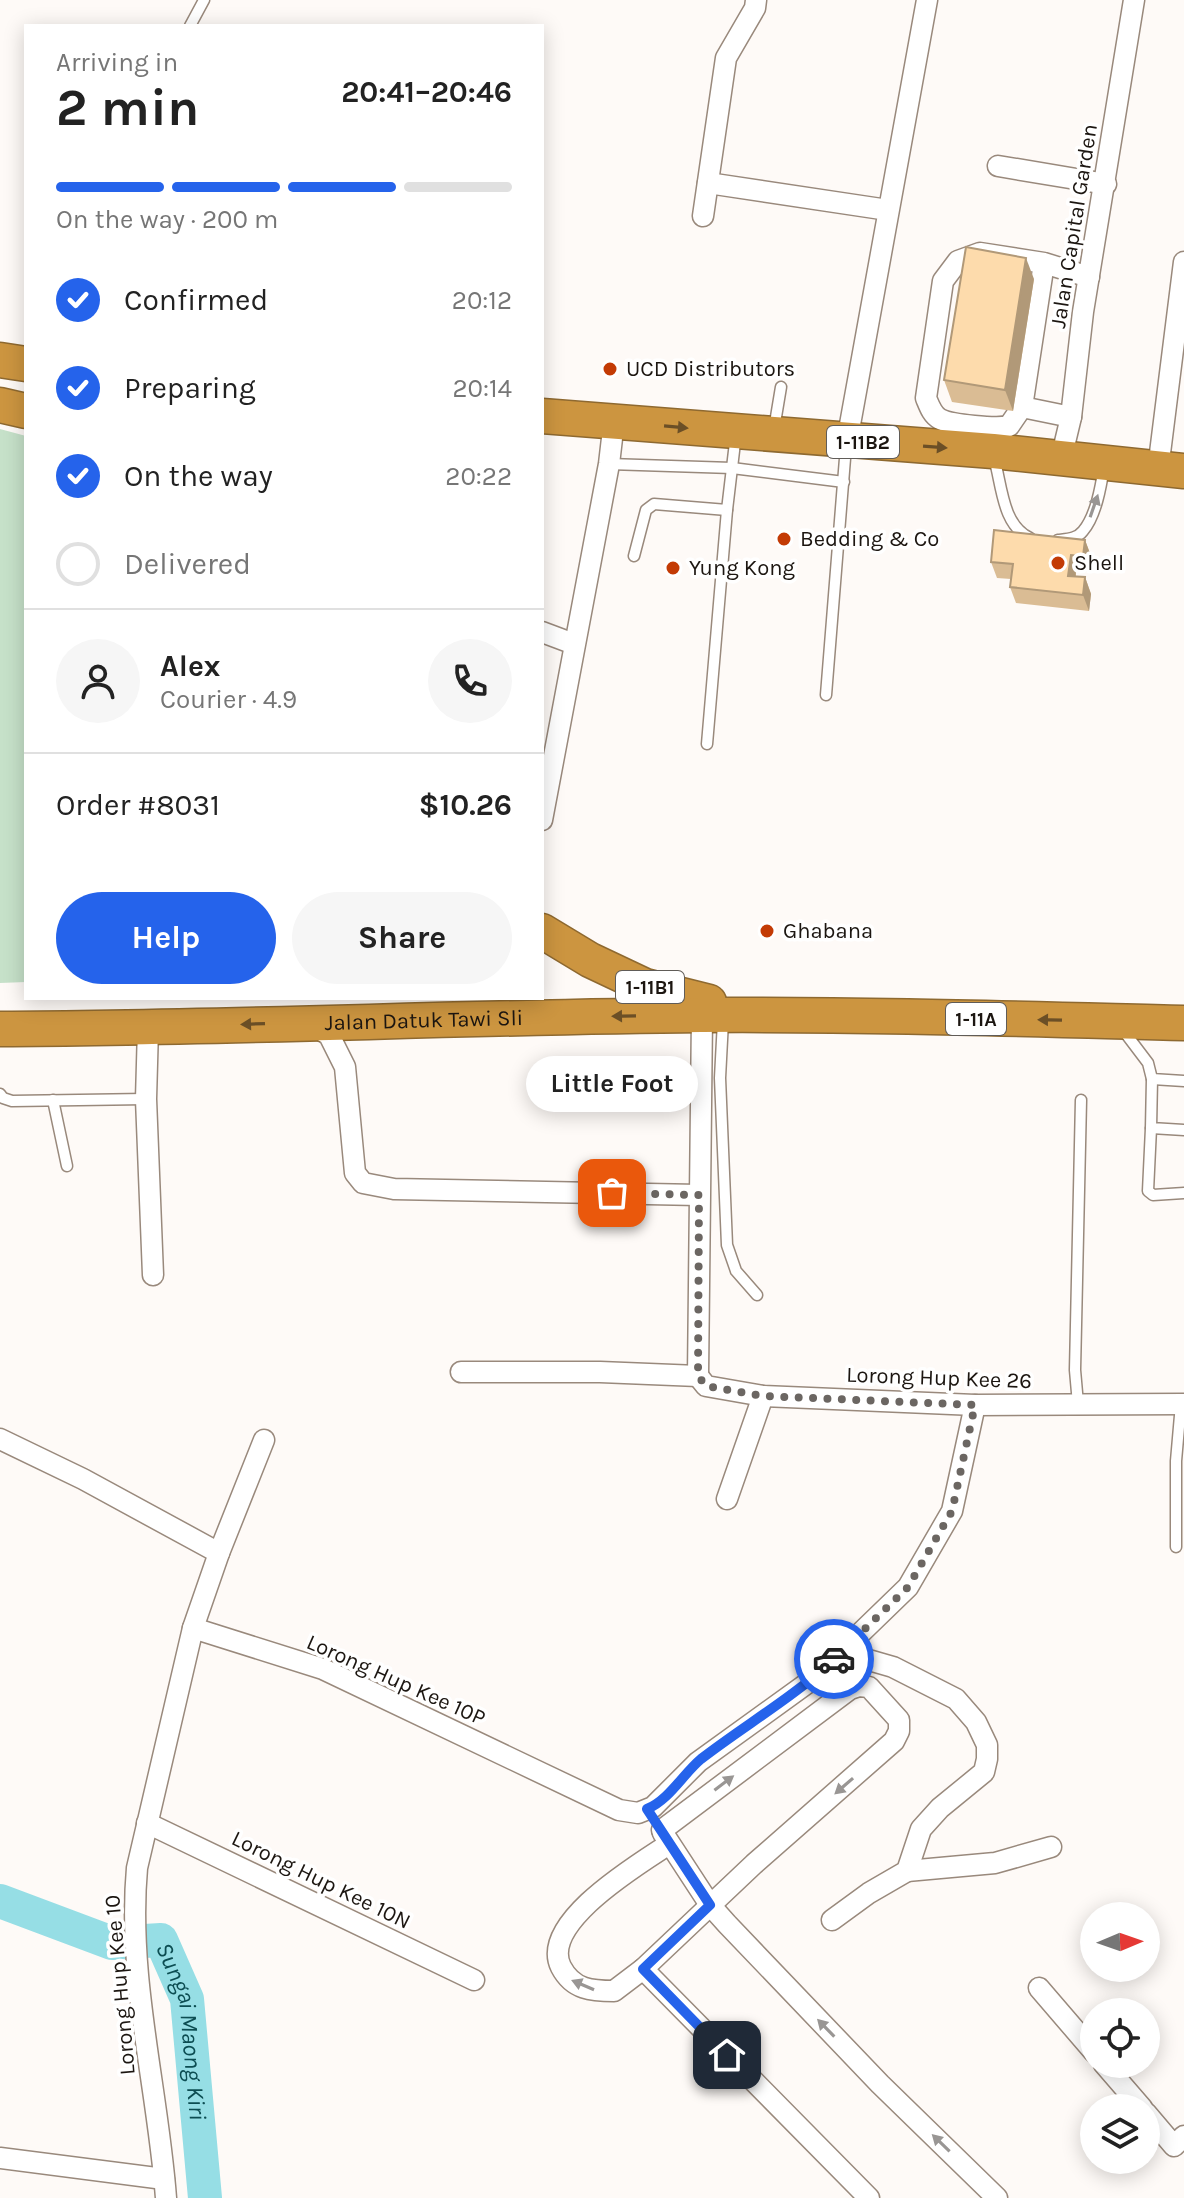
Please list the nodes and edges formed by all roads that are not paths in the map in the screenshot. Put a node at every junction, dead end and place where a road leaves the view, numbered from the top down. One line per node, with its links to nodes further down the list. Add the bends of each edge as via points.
1 (204, 0): 5 (lane)
2 (756, 0): 7 (street, via 726,58)
3 (927, 0): 9 (street)
4 (1134, 0): 8 (street, Jalan Capital Garden)
5 (191, 24)
6 (998, 166): 8 (street)
7 (708, 183): 9 (street); 10 (street)
8 (1106, 184): 13 (street, Jalan Capital Garden)
9 (888, 210): 25 (street)
10 (703, 216)
11 (1184, 262): 31 (street)
12 (1044, 263): 13 (street); 18 (street); 18 (street, via 980,253 958,261 943,281 926,398 930,409 939,419 997,429 1009,426)
13 (1089, 277): 21 (street, Jalan Capital Garden)
14 (0, 360): 15 (highway)
15 (24, 364)
16 (781, 387): 24 (lane)
17 (0, 405): 19 (highway)
18 (1022, 407): 21 (street)
19 (24, 411)
20 (544, 416): 22 (highway, 1-11B2)
21 (1071, 417): 27 (street, Jalan Capital Garden)
22 (614, 421): 23 (highway, 1-11B2, one-way to 23); 28 (street)
23 (736, 432): 24 (highway, 1-11B2); 30 (lane)
24 (774, 435): 25 (highway, 1-11B2)
25 (847, 441): 26 (highway, 1-11B2, one-way to 26); 32 (lane)
26 (993, 451): 27 (highway, 1-11B2); 29 (lane, one-way to 29, via 1009,518 1016,531 1029,538 1058,540 1084,531)
27 (1061, 459): 29 (highway, 1-11B2)
28 (609, 464): 30 (lane); 36 (street)
29 (1104, 465): 31 (highway, 1-11B2)
30 (732, 468): 32 (lane); 33 (lane)
31 (1171, 470)
32 (844, 482): 37 (lane)
33 (727, 510): 34 (lane, via 654,504 646,510); 38 (lane)
34 (634, 556)
35 (544, 633): 36 (street)
36 (574, 644): 39 (street)
37 (826, 695)
38 (707, 744)
39 (544, 809)
40 (544, 932): 42 (highway, 1-11B1, via 645,986)
41 (713, 1015): 42 (highway, Jalan Datuk Tawi Sli / 1-11A); 44 (highway, Jalan Datuk Tawi Sli / 1-11A, one-way to 44); 58 (street); 60 (lane, via 727,1245 736,1271)
42 (768, 1015): 43 (highway, Jalan Datuk Tawi Sli / 1-11A, one-way to 42)
43 (1114, 1021): 45 (highway, Jalan Datuk Tawi Sli / 1-11A); 48 (lane, via 1140,1050)
44 (306, 1022): 46 (highway, Jalan Datuk Tawi Sli / 1-11A, one-way to 46); 58 (street, via 329,1035 345,1067 355,1173 363,1183 394,1189)
45 (1184, 1023)
46 (148, 1028): 47 (highway, Jalan Datuk Tawi Sli / 1-11A); 51 (street)
47 (0, 1029)
48 (1152, 1079): 49 (lane); 54 (lane)
49 (1184, 1081)
50 (0, 1094): 52 (lane, via 12,1101)
51 (146, 1099): 52 (lane); 59 (street)
52 (53, 1100): 56 (lane)
53 (1081, 1100): 64 (lane)
54 (1151, 1128): 55 (lane); 57 (lane, via 1148,1191)
55 (1184, 1130)
56 (67, 1166)
57 (1184, 1193)
58 (699, 1195): 62 (street)
59 (153, 1275)
60 (757, 1295)
61 (461, 1372): 62 (street)
62 (698, 1376): 63 (street, Lorong Hup Kee 26, via 706,1386)
63 (763, 1396): 66 (street, Lorong Hup Kee 26); 69 (street)
64 (1078, 1404): 65 (street, Lorong Hup Kee 26); 66 (street, Lorong Hup Kee 26)
65 (1182, 1404): 70 (lane)
66 (975, 1405): 73 (street, via 952,1511 908,1587)
67 (0, 1439): 71 (street)
68 (264, 1440): 71 (street)
69 (727, 1499)
70 (1176, 1547)
71 (219, 1553): 72 (street)
72 (193, 1628): 76 (street, Lorong Hup Kee 10P, via 323,1669 619,1810); 77 (street, Lorong Hup Kee 10)
73 (841, 1652): 74 (street); 80 (street, via 893,1667 956,1699 987,1745 984,1772 921,1829)
74 (813, 1679): 75 (street); 76 (street, via 698,1762)
75 (832, 1702): 78 (street, one-way to 75); 81 (street, one-way to 81, via 850,1689 869,1687 899,1720 894,1741)
76 (647, 1809): 78 (street)
77 (147, 1823): 84 (street, Lorong Hup Kee 10N); 92 (street, Lorong Hup Kee 10, via 134,1916)
78 (665, 1837): 81 (street); 83 (street, one-way to 78, via 614,1991 583,1989 566,1977 557,1944 602,1888)
79 (1051, 1847): 80 (street, via 995,1863)
80 (907, 1871): 82 (street)
81 (710, 1905): 83 (street); 94 (street, one-way to 81)
82 (832, 1920)
83 (643, 1969): 93 (street)
84 (474, 1980)
85 (1039, 1988): 86 (street)
86 (1080, 2036)
87 (1116, 2078): 88 (street)
88 (1130, 2094)
89 (1160, 2130): 90 (street, via 1174,2146)
90 (1184, 2136)
91 (0, 2158): 92 (street)
92 (165, 2188)
93 (869, 2198)
94 (997, 2198)

